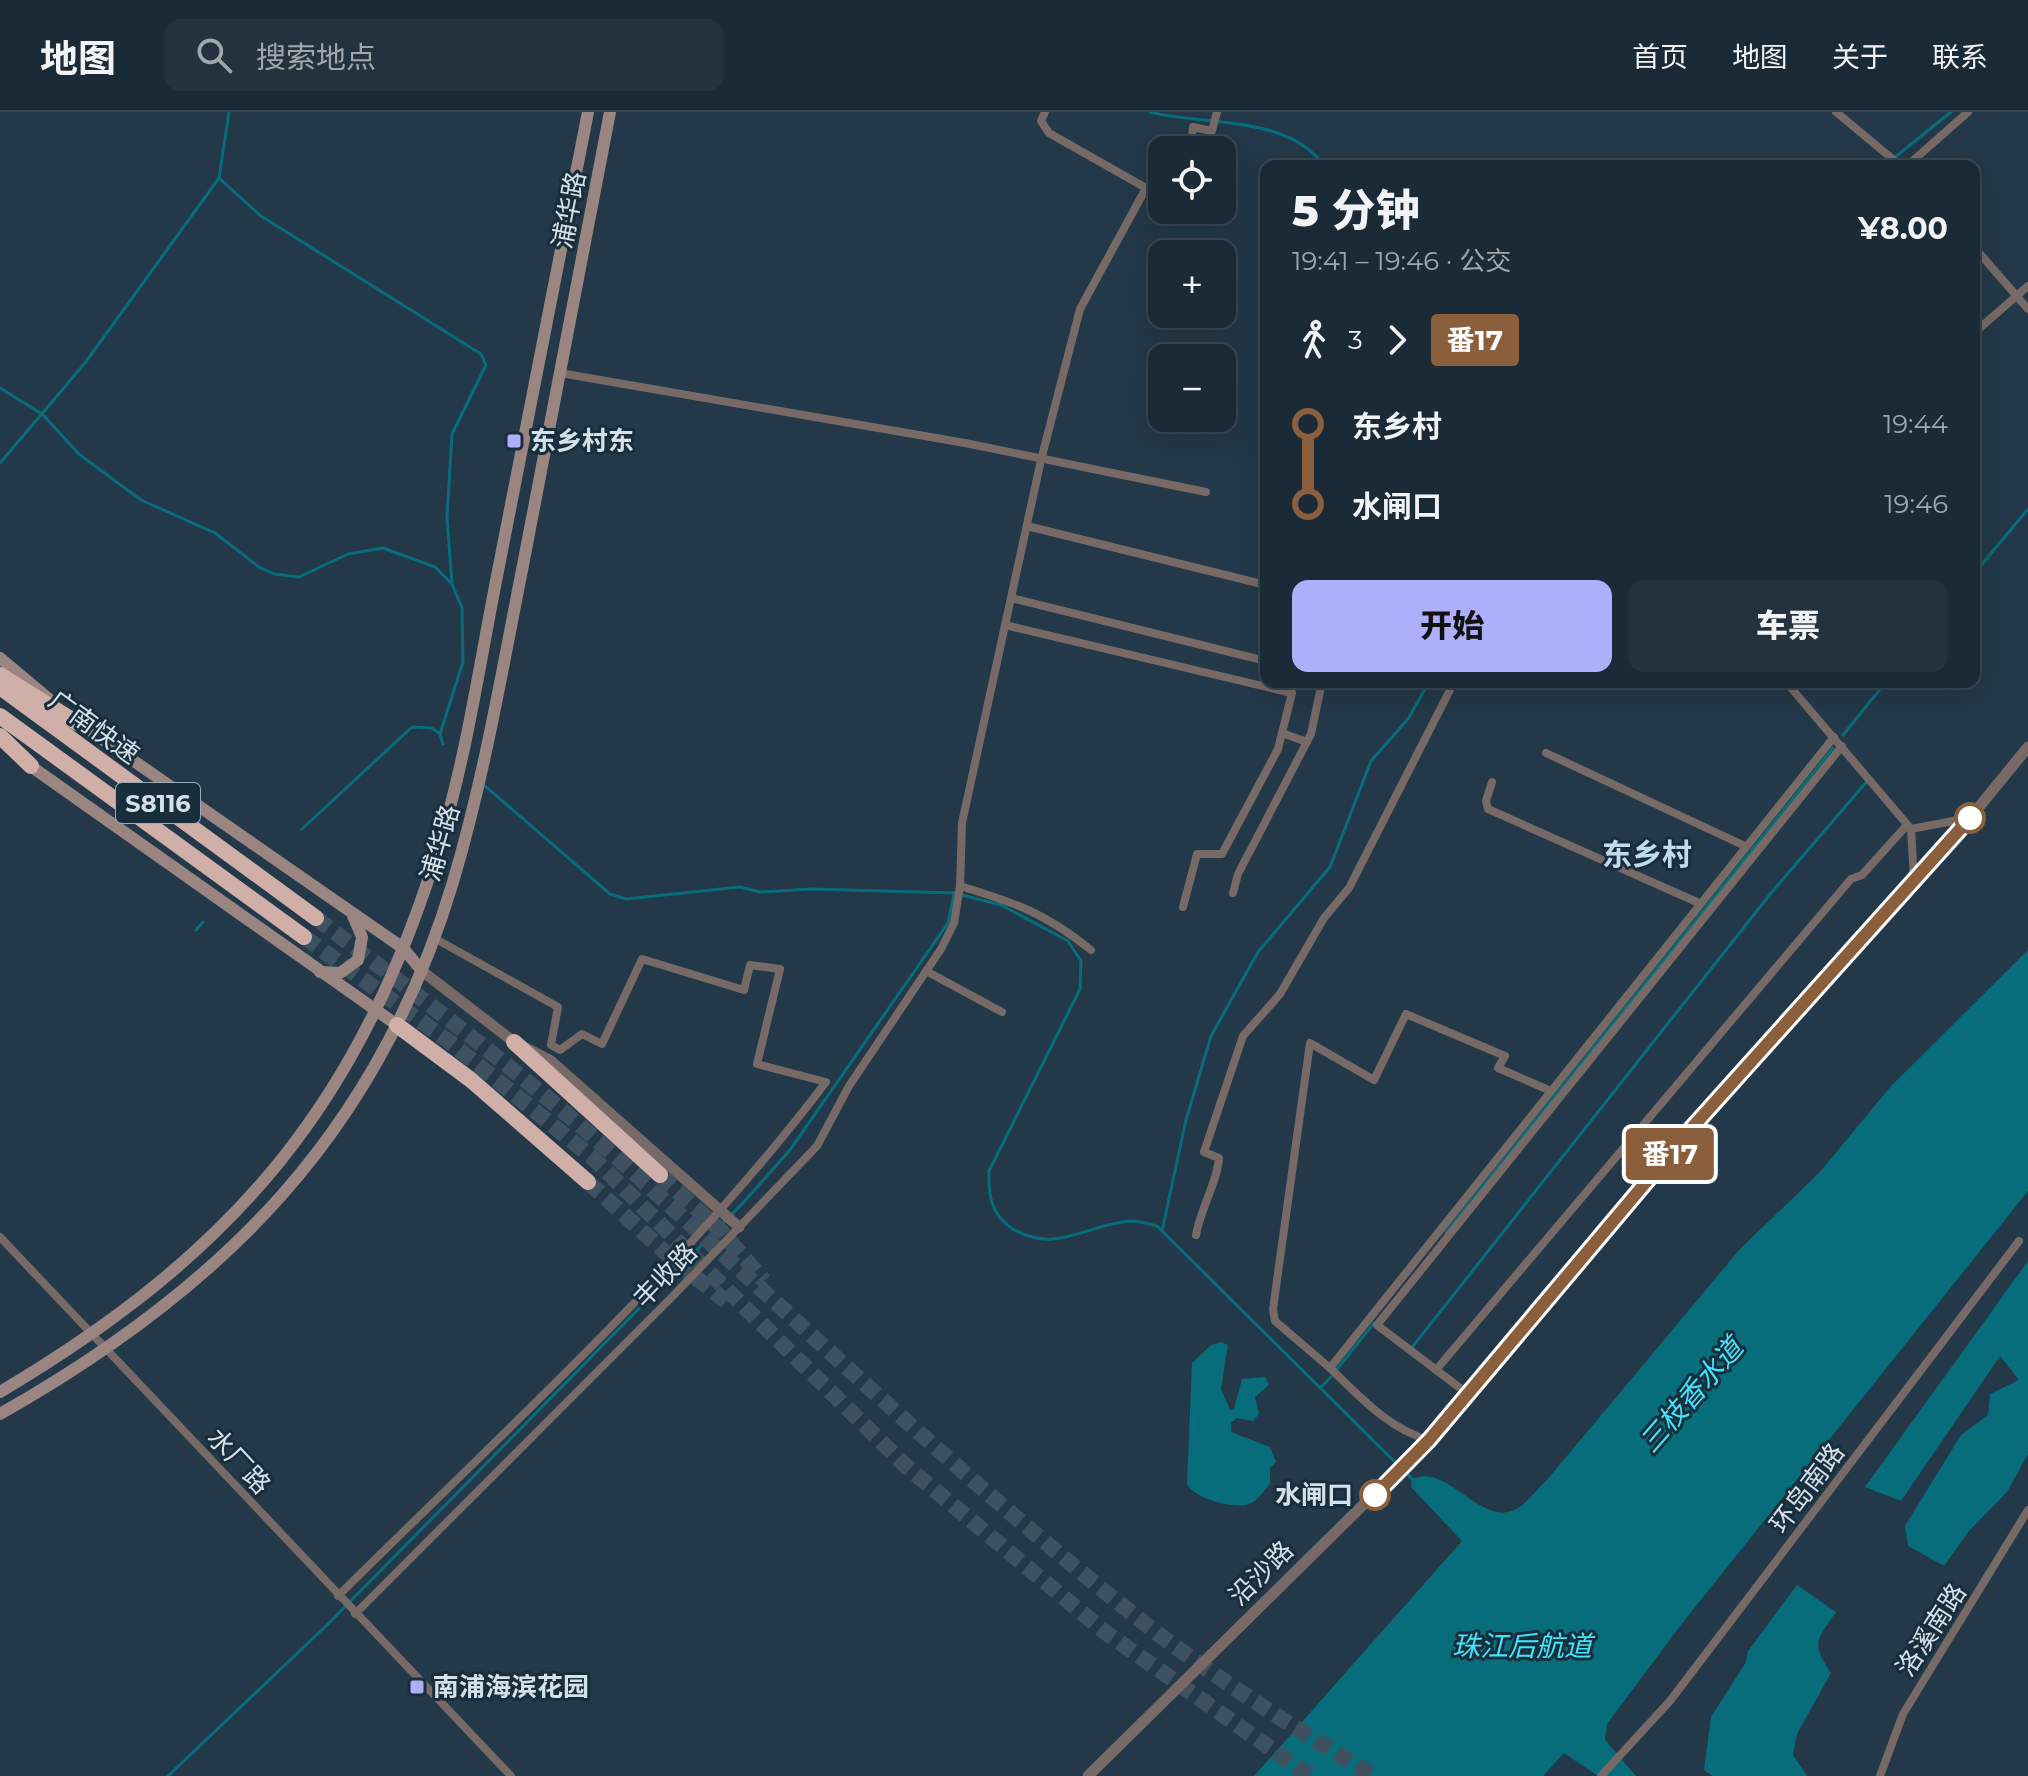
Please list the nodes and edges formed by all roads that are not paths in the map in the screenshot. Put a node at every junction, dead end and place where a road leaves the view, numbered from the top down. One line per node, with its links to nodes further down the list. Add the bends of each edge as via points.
1 (588, 112): 56 (main road, 浦华路, via 443,833)
2 (610, 112): 16 (main road, 浦华路)
3 (1045, 112): 10 (street, via 1041,121 1049,133)
4 (1217, 112): 7 (street, via 1212,131 1193,127)
5 (1836, 112): 8 (street)
6 (1968, 112): 9 (street)
7 (1192, 136)
8 (1894, 160)
9 (1914, 160)
10 (1146, 188): 17 (street, via 1080,309)
11 (1980, 254): 13 (street)
12 (2028, 286): 13 (street)
13 (2017, 296): 14 (street); 15 (street)
14 (2028, 309)
15 (1980, 328)
16 (560, 373): 17 (street); 55 (main road, 浦华路, via 479,781)
17 (1041, 460): 18 (street); 19 (street)
18 (1206, 492)
19 (1027, 526): 20 (street); 21 (street)
20 (1260, 584)
21 (1011, 598): 22 (street); 24 (street)
22 (1005, 625): 26 (street); 48 (street, via 962,823)
23 (0, 658): 33 (main road)
24 (1260, 660)
25 (0, 675): 33 (highway)
26 (1260, 684)
27 (0, 687): 53 (highway, 广南快速 / S8116)
28 (1278, 688): 34 (street, via 1292,693)
29 (1320, 688): 37 (street)
30 (1451, 688): 69 (street, via 1349,888 1324,918 1280,994 1243,1036 1204,1152 1219,1158 1218,1174 1204,1198)
31 (1791, 688): 36 (street)
32 (0, 716): 54 (highway, 广南快速 / S8116)
33 (77, 723): 52 (main road)
34 (1282, 733): 37 (street); 51 (street, via 1222,854 1197,854)
35 (0, 736): 42 (highway)
36 (1834, 737): 39 (street); 46 (street)
37 (1307, 742): 49 (street)
38 (0, 743): 42 (main road)
39 (1842, 746): 45 (street); 75 (street, via 1377,1325)
40 (2028, 747): 44 (street, 沿沙路)
41 (1546, 753): 46 (street)
42 (31, 766): 58 (main road)
43 (1492, 782): 50 (street, via 1488,809)
44 (1970, 818): 45 (street); 47 (street, 沿沙路)
45 (1909, 827): 47 (street); 75 (street, via 1862,875 1851,879)
46 (1745, 846): 50 (street)
47 (1914, 880): 77 (street, 沿沙路, via 1689,1131)
48 (960, 886): 57 (street, via 1055,922); 60 (street, 丰收路, via 954,923)
49 (1233, 893)
50 (1699, 903): 65 (street)
51 (1183, 907)
52 (349, 911): 56 (main road); 58 (main road, via 362,937 358,960 340,973)
53 (316, 918)
54 (304, 937)
55 (434, 938): 59 (main road, 浦华路); 81 (street, via 558,1007 551,1045 560,1050 582,1034 602,1044 642,959 744,990 750,965 780,969 757,1064 826,1082 782,1139 632,1305)
56 (403, 948): 59 (main road); 62 (main road, 浦华路)
57 (1091, 950)
58 (317, 971): 62 (main road)
59 (422, 971): 63 (main road, 浦华路); 64 (street)
60 (926, 971): 61 (street); 68 (street, 丰收路, via 849,1086 817,1146)
61 (1002, 1012)
62 (375, 1013): 63 (main road); 72 (main road, 浦华路, via 323,1107 274,1170 212,1236)
63 (397, 1025): 67 (highway, via 471,1080); 73 (main road, 浦华路, via 358,1095 292,1187 209,1271)
64 (514, 1042): 66 (highway); 68 (street, via 551,1061)
65 (1551, 1091): 74 (street); 74 (street, via 1498,1068 1505,1056 1406,1014 1374,1080 1310,1043 1273,1309 1275,1321)
66 (660, 1175)
67 (588, 1182)
68 (739, 1227): 82 (street, 丰收路)
69 (1196, 1235)
70 (0, 1237): 72 (street)
71 (2019, 1241): 85 (street, 环岛南路, via 1670,1701)
72 (92, 1333): 73 (street, 水厂路); 76 (main road, 浦华路)
73 (107, 1349): 78 (main road, 浦华路); 81 (street, 水厂路)
74 (1330, 1368): 79 (street, via 1410,1435)
75 (1436, 1370): 77 (street)
76 (0, 1392)
77 (1468, 1394): 79 (street, 沿沙路)
78 (0, 1414)
79 (1429, 1440): 84 (street, 沿沙路)
80 (2028, 1510): 86 (street, 洛溪南路, via 1913,1695)
81 (340, 1598): 82 (street, 水厂路)
82 (352, 1611): 83 (street)
83 (511, 1776)
84 (1088, 1776)
85 (1601, 1776)
86 (1880, 1776)

